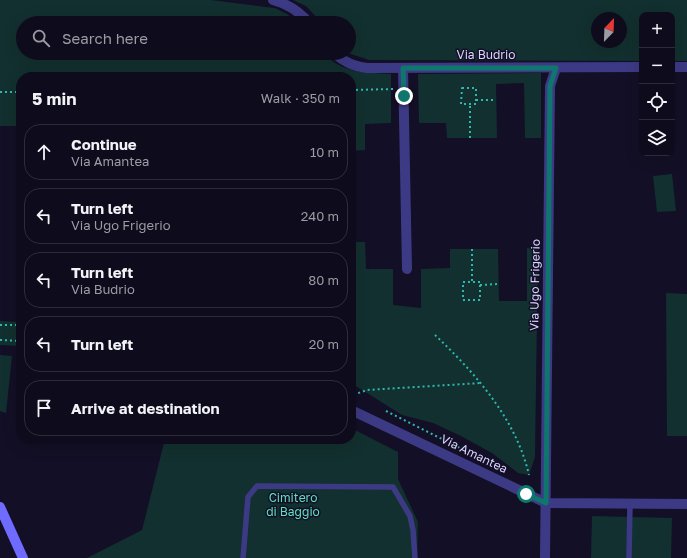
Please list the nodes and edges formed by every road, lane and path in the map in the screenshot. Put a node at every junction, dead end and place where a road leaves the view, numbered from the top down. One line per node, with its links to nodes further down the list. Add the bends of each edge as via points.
1 (273, 0): 2 (street, via 290,6)
2 (304, 16)
3 (342, 60): 7 (street, Via Budrio, via 354,66)
4 (639, 67): 8 (street, Via Budrio)
5 (675, 67): 6 (street)
6 (687, 67)
7 (403, 68): 8 (street, Via Budrio); 9 (street)
8 (556, 68): 33 (street, Via Ugo Frigerio, via 550,86)
9 (403, 89): 10 (path); 18 (street)
10 (356, 90)
11 (0, 92): 12 (path)
12 (16, 92)
13 (476, 100): 14 (path); 15 (path, via 476,104); 15 (path, via 476,88 462,88 461,104)
14 (496, 100)
15 (470, 104): 16 (path)
16 (470, 138)
17 (472, 249): 19 (path)
18 (406, 270)
19 (472, 282): 21 (path, via 480,282); 21 (path, via 463,282 463,300 480,300)
20 (499, 284): 21 (path)
21 (480, 285)
22 (0, 325): 23 (path)
23 (16, 325)
24 (435, 335): 27 (path, via 464,362)
25 (0, 340): 26 (path)
26 (16, 341)
27 (481, 383): 28 (path, via 367,390); 32 (path, via 515,434)
28 (356, 394)
29 (386, 411): 31 (path)
30 (356, 412): 33 (street, Via Amantea)
31 (475, 456)
32 (529, 475)
33 (546, 503): 34 (street, Via Amantea); 40 (street, Via Ugo Frigerio)
34 (630, 504): 35 (street, Via Amantea); 41 (lane)
35 (687, 504)
36 (0, 507): 37 (street)
37 (23, 558)
38 (243, 558): 39 (lane, via 248,497 257,486 393,487 410,516)
39 (415, 558)
40 (545, 558)
41 (629, 558)

